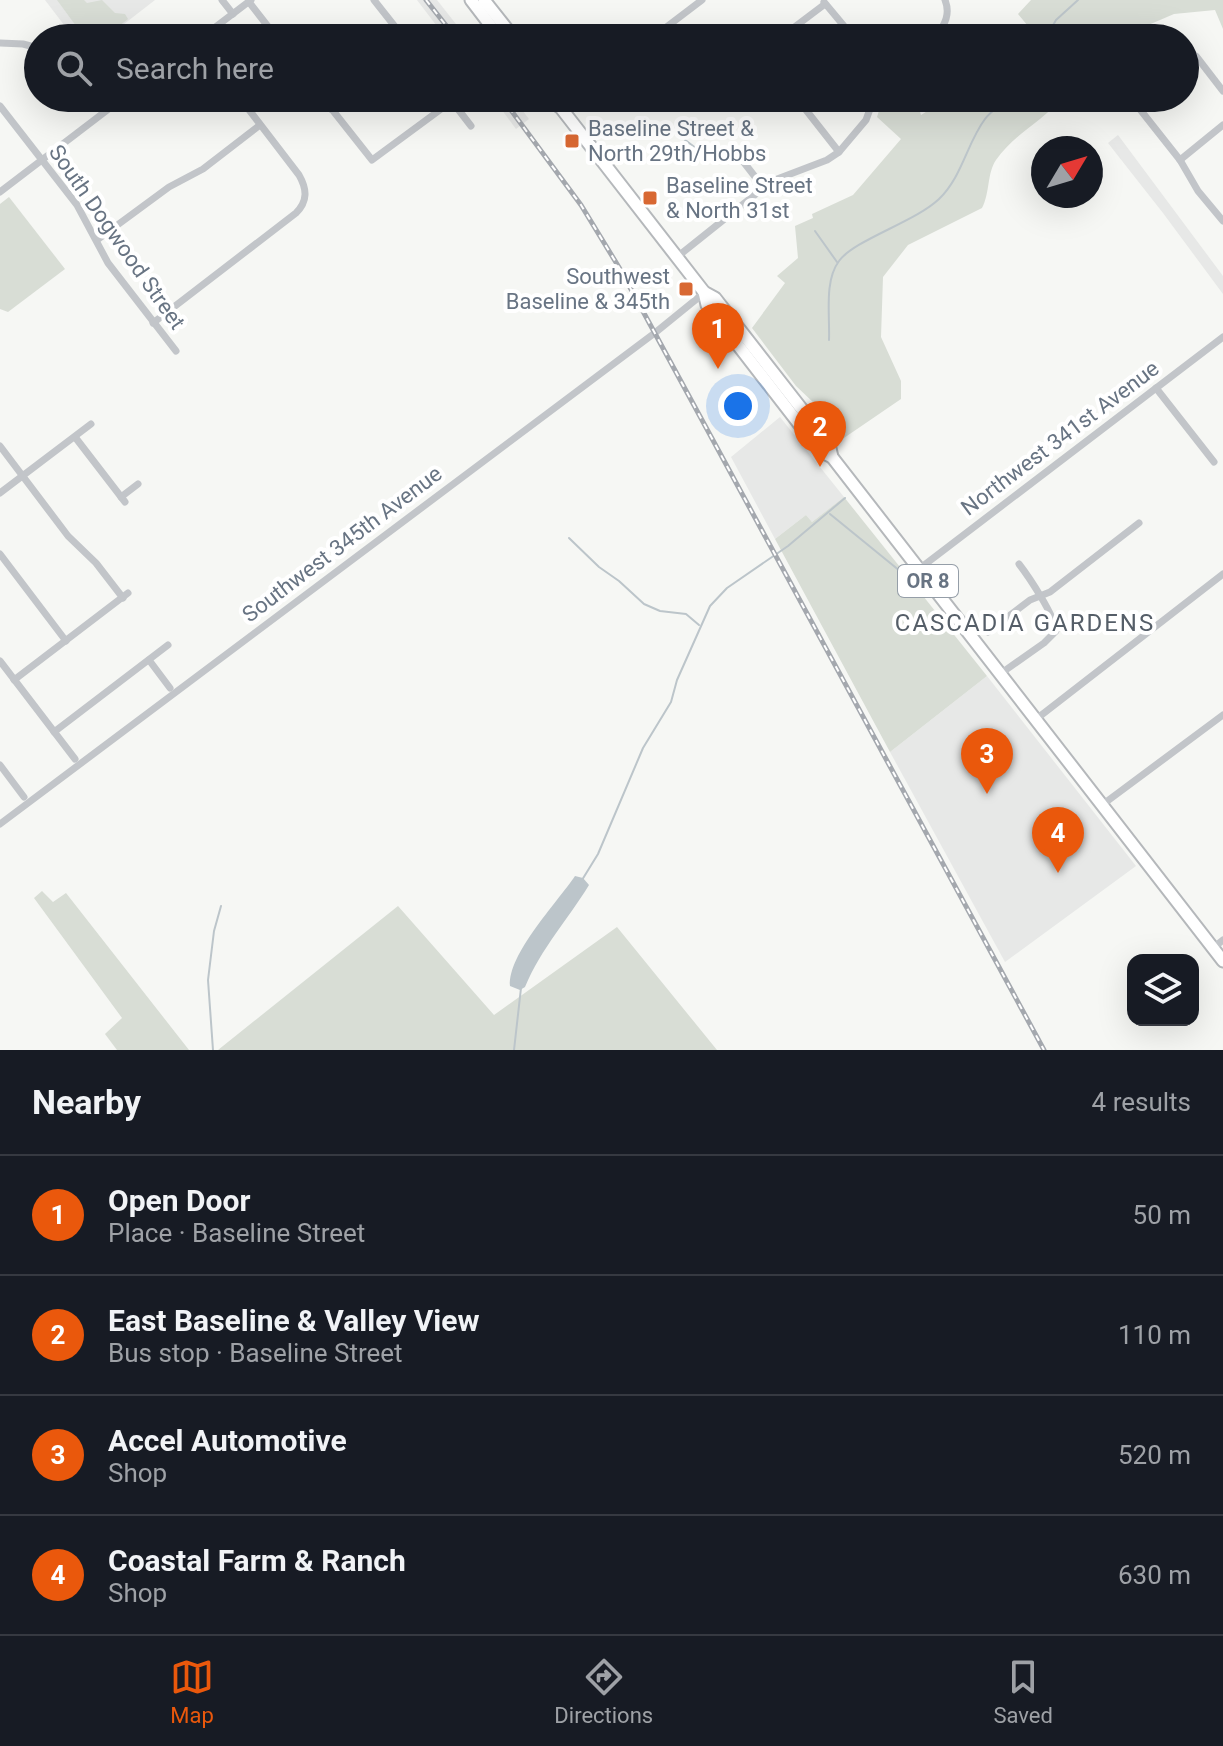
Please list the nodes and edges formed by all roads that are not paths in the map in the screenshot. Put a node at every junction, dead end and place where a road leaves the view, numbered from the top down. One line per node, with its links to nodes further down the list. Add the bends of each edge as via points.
1 (222, 0): 9 (street)
2 (374, 0): 12 (street)
3 (471, 0): 13 (highway)
4 (484, 0): 14 (highway)
5 (702, 0): 15 (street)
6 (250, 1): 9 (street); 11 (street)
7 (824, 2): 16 (street); 17 (street)
8 (946, 4): 18 (street)
9 (233, 14): 10 (street)
10 (220, 24)
11 (267, 24)
12 (393, 24)
13 (489, 24)
14 (503, 24)
15 (670, 24)
16 (797, 24)
17 (842, 24)
18 (944, 24)
19 (0, 43): 20 (street)
20 (24, 44)
21 (1199, 60): 22 (street)
22 (1223, 91)
23 (0, 106): 39 (street, South Dogwood Street)
24 (105, 112): 39 (street)
25 (250, 112): 33 (street)
26 (333, 112): 27 (street, via 372,160)
27 (434, 112)
28 (461, 112): 35 (street)
29 (566, 112): 44 (highway, OR 8)
30 (808, 112): 36 (street)
31 (869, 112): 36 (street)
32 (1142, 112): 38 (street)
33 (260, 125): 43 (street); 46 (street, via 305,185 302,208)
34 (1223, 125): 38 (street)
35 (471, 126)
36 (839, 152): 40 (street)
37 (742, 160): 40 (street)
38 (1180, 160): 42 (street)
39 (42, 161): 41 (street); 43 (street, South Dogwood Street)
40 (763, 187): 44 (street)
41 (0, 192)
42 (1223, 221)
43 (97, 240): 46 (street, South Dogwood Street)
44 (677, 257): 45 (highway, OR 8)
45 (704, 292): 60 (highway, OR 8, via 715,298 829,444 832,457); 78 (street, Southwest 345th Avenue)
46 (153, 323): 48 (street, South Dogwood Street)
47 (1223, 337): 49 (street, Northwest 341st Avenue)
48 (176, 351)
49 (1156, 388): 53 (street); 60 (street, Northwest 341st Avenue)
50 (91, 424): 51 (street)
51 (75, 437): 54 (street); 55 (street, via 123,500)
52 (0, 446): 54 (street)
53 (1214, 462)
54 (23, 476): 56 (street); 64 (street, via 68,536 125,596)
55 (138, 484)
56 (0, 493)
57 (1139, 523): 62 (street)
58 (0, 554): 64 (street)
59 (1019, 564): 62 (street)
60 (919, 569): 68 (highway, OR 8)
61 (1223, 574): 72 (street)
62 (1040, 597): 63 (street); 68 (street, via 1056,625 1054,634)
63 (988, 632)
64 (66, 641): 69 (street)
65 (168, 645): 66 (street)
66 (149, 660): 70 (street); 73 (street)
67 (0, 661): 69 (street)
68 (1000, 674): 72 (highway, OR 8)
69 (14, 680): 73 (street)
70 (170, 688)
71 (1223, 715): 77 (street)
72 (1035, 720): 77 (highway, OR 8)
73 (54, 732): 74 (street)
74 (75, 759)
75 (2, 770): 76 (street)
76 (24, 797)
77 (1102, 805): 79 (highway, OR 8)
78 (0, 824)
79 (1218, 944): 80 (highway, OR 8)
80 (1223, 961)

